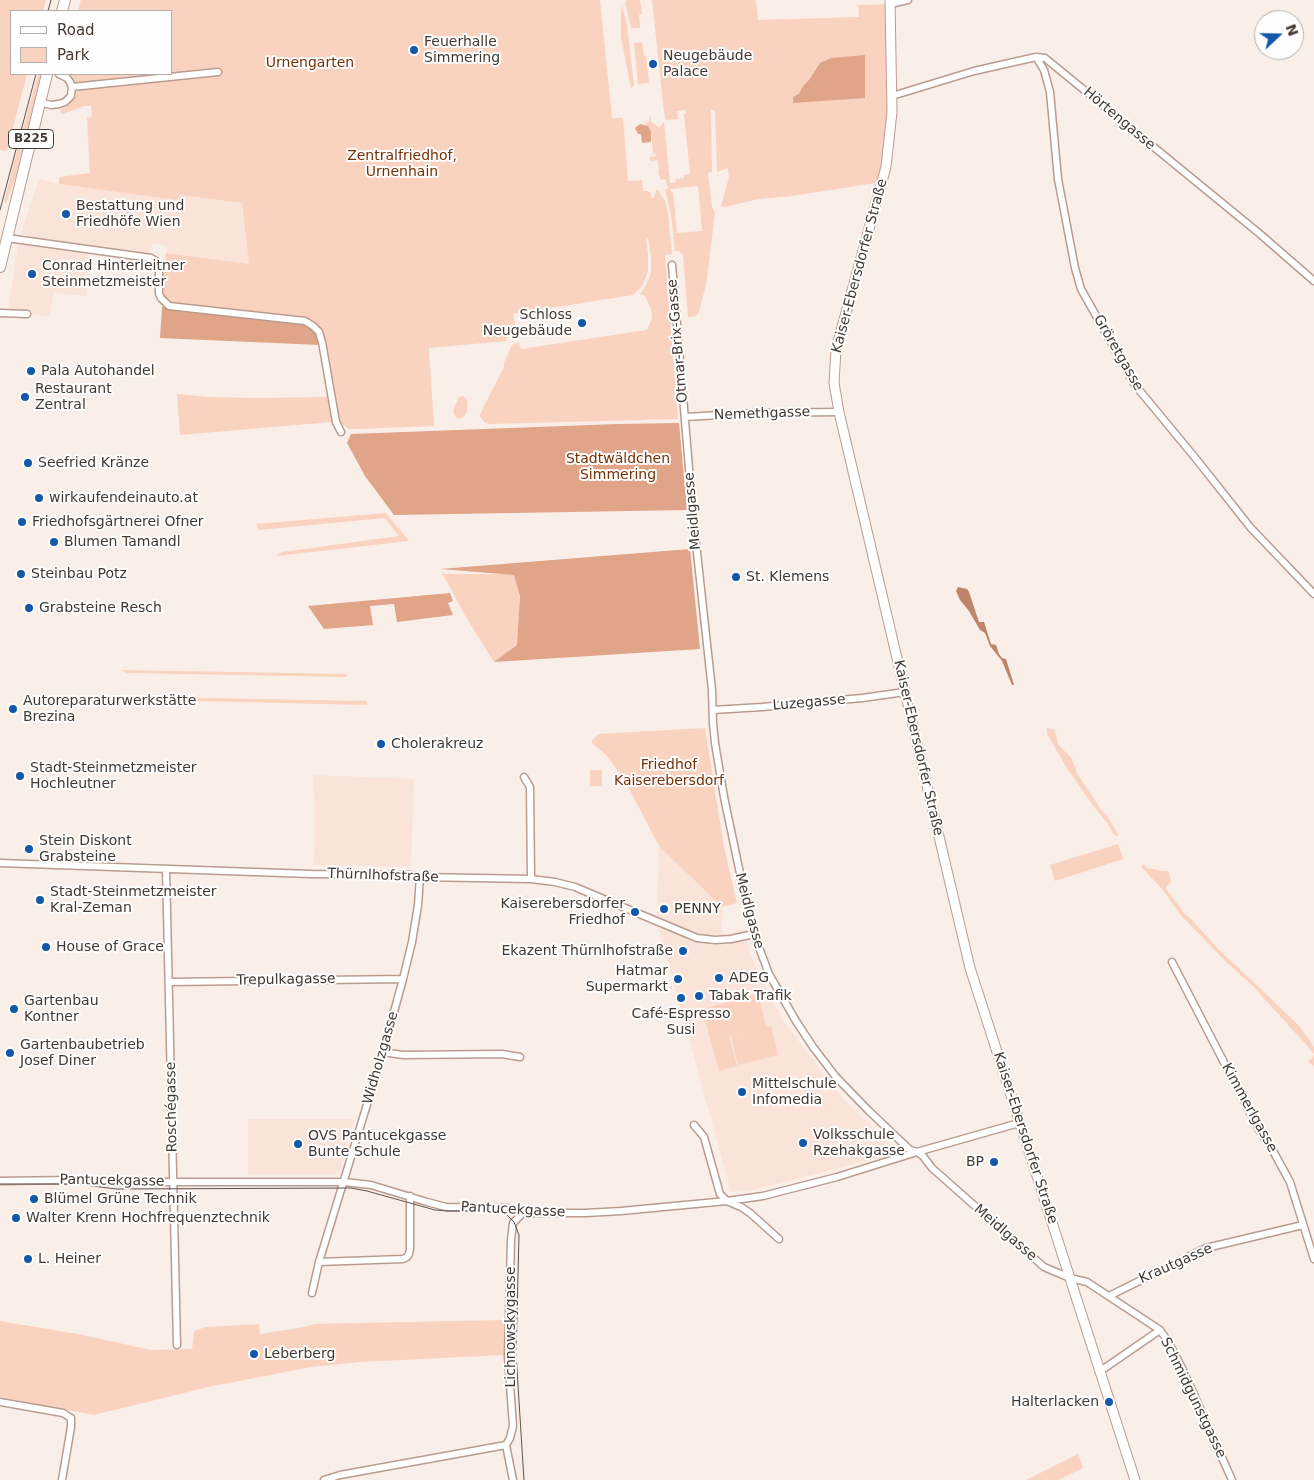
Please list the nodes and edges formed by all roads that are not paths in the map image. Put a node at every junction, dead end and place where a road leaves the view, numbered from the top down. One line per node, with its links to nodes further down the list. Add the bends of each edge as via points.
1 (908, 0): 2 (street)
2 (890, 2): 8 (main road, Kaiser-Ebersdorfer Straße)
3 (1036, 56): 8 (street); 13 (street, Hörtengasse, via 1046,58); 19 (street, Gröretgasse, via 1050,92 1058,179 1081,289 1135,386 1250,527)
4 (218, 72): 7 (street)
5 (46, 75): 9 (main road, B225)
6 (61, 75): 7 (street)
7 (72, 87): 9 (street, via 65,102 55,105)
8 (892, 96): 16 (main road, Kaiser-Ebersdorfer Straße, via 886,166 836,349 833,378)
9 (39, 102): 10 (main road, B225)
10 (6, 238): 11 (main road, B225); 18 (street, via 150,258 159,267 161,298 170,306 305,321 319,332)
11 (0, 264)
12 (672, 265): 17 (street, Otmar-Brix-Gasse)
13 (1314, 281)
14 (0, 313): 15 (street)
15 (27, 314)
16 (839, 412): 17 (street, Nemethgasse); 20 (main road, Kaiser-Ebersdorfer Straße)
17 (685, 417): 21 (street, Meidlgasse)
18 (340, 432)
19 (1314, 594)
20 (904, 692): 21 (street, Luzegasse); 33 (main road, Kaiser-Ebersdorfer Straße, via 970,968)
21 (713, 710): 27 (street, Meidlgasse, via 724,797)
22 (524, 777): 26 (street, via 530,787)
23 (0, 863): 24 (street, Thürnlhofstraße)
24 (166, 869): 25 (street, Thürnlhofstraße, via 412,875); 30 (street, Roschégasse)
25 (420, 878): 26 (street, Thürnlhofstraße); 29 (street, Widholzgasse, via 412,942)
26 (531, 879): 27 (street, Thürnlhofstraße, via 575,887 697,938 723,940)
27 (754, 934): 35 (street, Meidlgasse, via 769,974 813,1048 868,1110 910,1150)
28 (1172, 962): 42 (street, Kimmerlgasse, via 1258,1128 1290,1182)
29 (403, 979): 30 (street, Trepulkagasse); 31 (street, Widholzgasse)
30 (169, 982): 37 (street, Roschégasse)
31 (383, 1052): 32 (street); 38 (street, Widholzgasse)
32 (520, 1057)
33 (1019, 1123): 35 (street, Pantucekgasse); 46 (main road, Kaiser-Ebersdorfer Straße)
34 (694, 1125): 40 (street, via 704,1138 720,1194)
35 (917, 1152): 40 (street, Pantucekgasse, via 804,1186); 46 (street, Meidlgasse, via 1044,1267)
36 (0, 1181): 37 (street, Pantucekgasse)
37 (174, 1181): 38 (street, Pantucekgasse); 50 (street, Roschégasse)
38 (344, 1182): 39 (street, Pantucekgasse, via 364,1183); 45 (street, Widholzgasse)
39 (410, 1196): 41 (street, Pantucekgasse, via 446,1207); 45 (street, via 408,1256 402,1259)
40 (727, 1201): 41 (street, Pantucekgasse, via 586,1214); 43 (street, via 750,1213)
41 (524, 1212): 53 (street, Lichnowskygasse, via 513,1223 511,1240 508,1357 513,1426)
42 (1303, 1225): 44 (street, Kimmerlgasse); 48 (street, Krautgasse, via 1206,1248)
43 (779, 1239)
44 (1314, 1259)
45 (319, 1262): 47 (street, Widholzgasse)
46 (1070, 1278): 48 (street, Schmidgunstgasse, via 1087,1282); 51 (main road, Kaiser-Ebersdorfer Straße)
47 (312, 1293)
48 (1109, 1296): 49 (street, Schmidgunstgasse)
49 (1160, 1330): 51 (street); 58 (street, Schmidgunstgasse, via 1183,1370)
50 (177, 1345)
51 (1100, 1372): 57 (main road, Kaiser-Ebersdorfer Straße)
52 (0, 1402): 54 (street, via 63,1413 71,1418)
53 (506, 1445): 55 (street); 56 (street)
54 (62, 1480)
55 (324, 1480)
56 (513, 1480)
57 (1135, 1480)
58 (1232, 1480)

